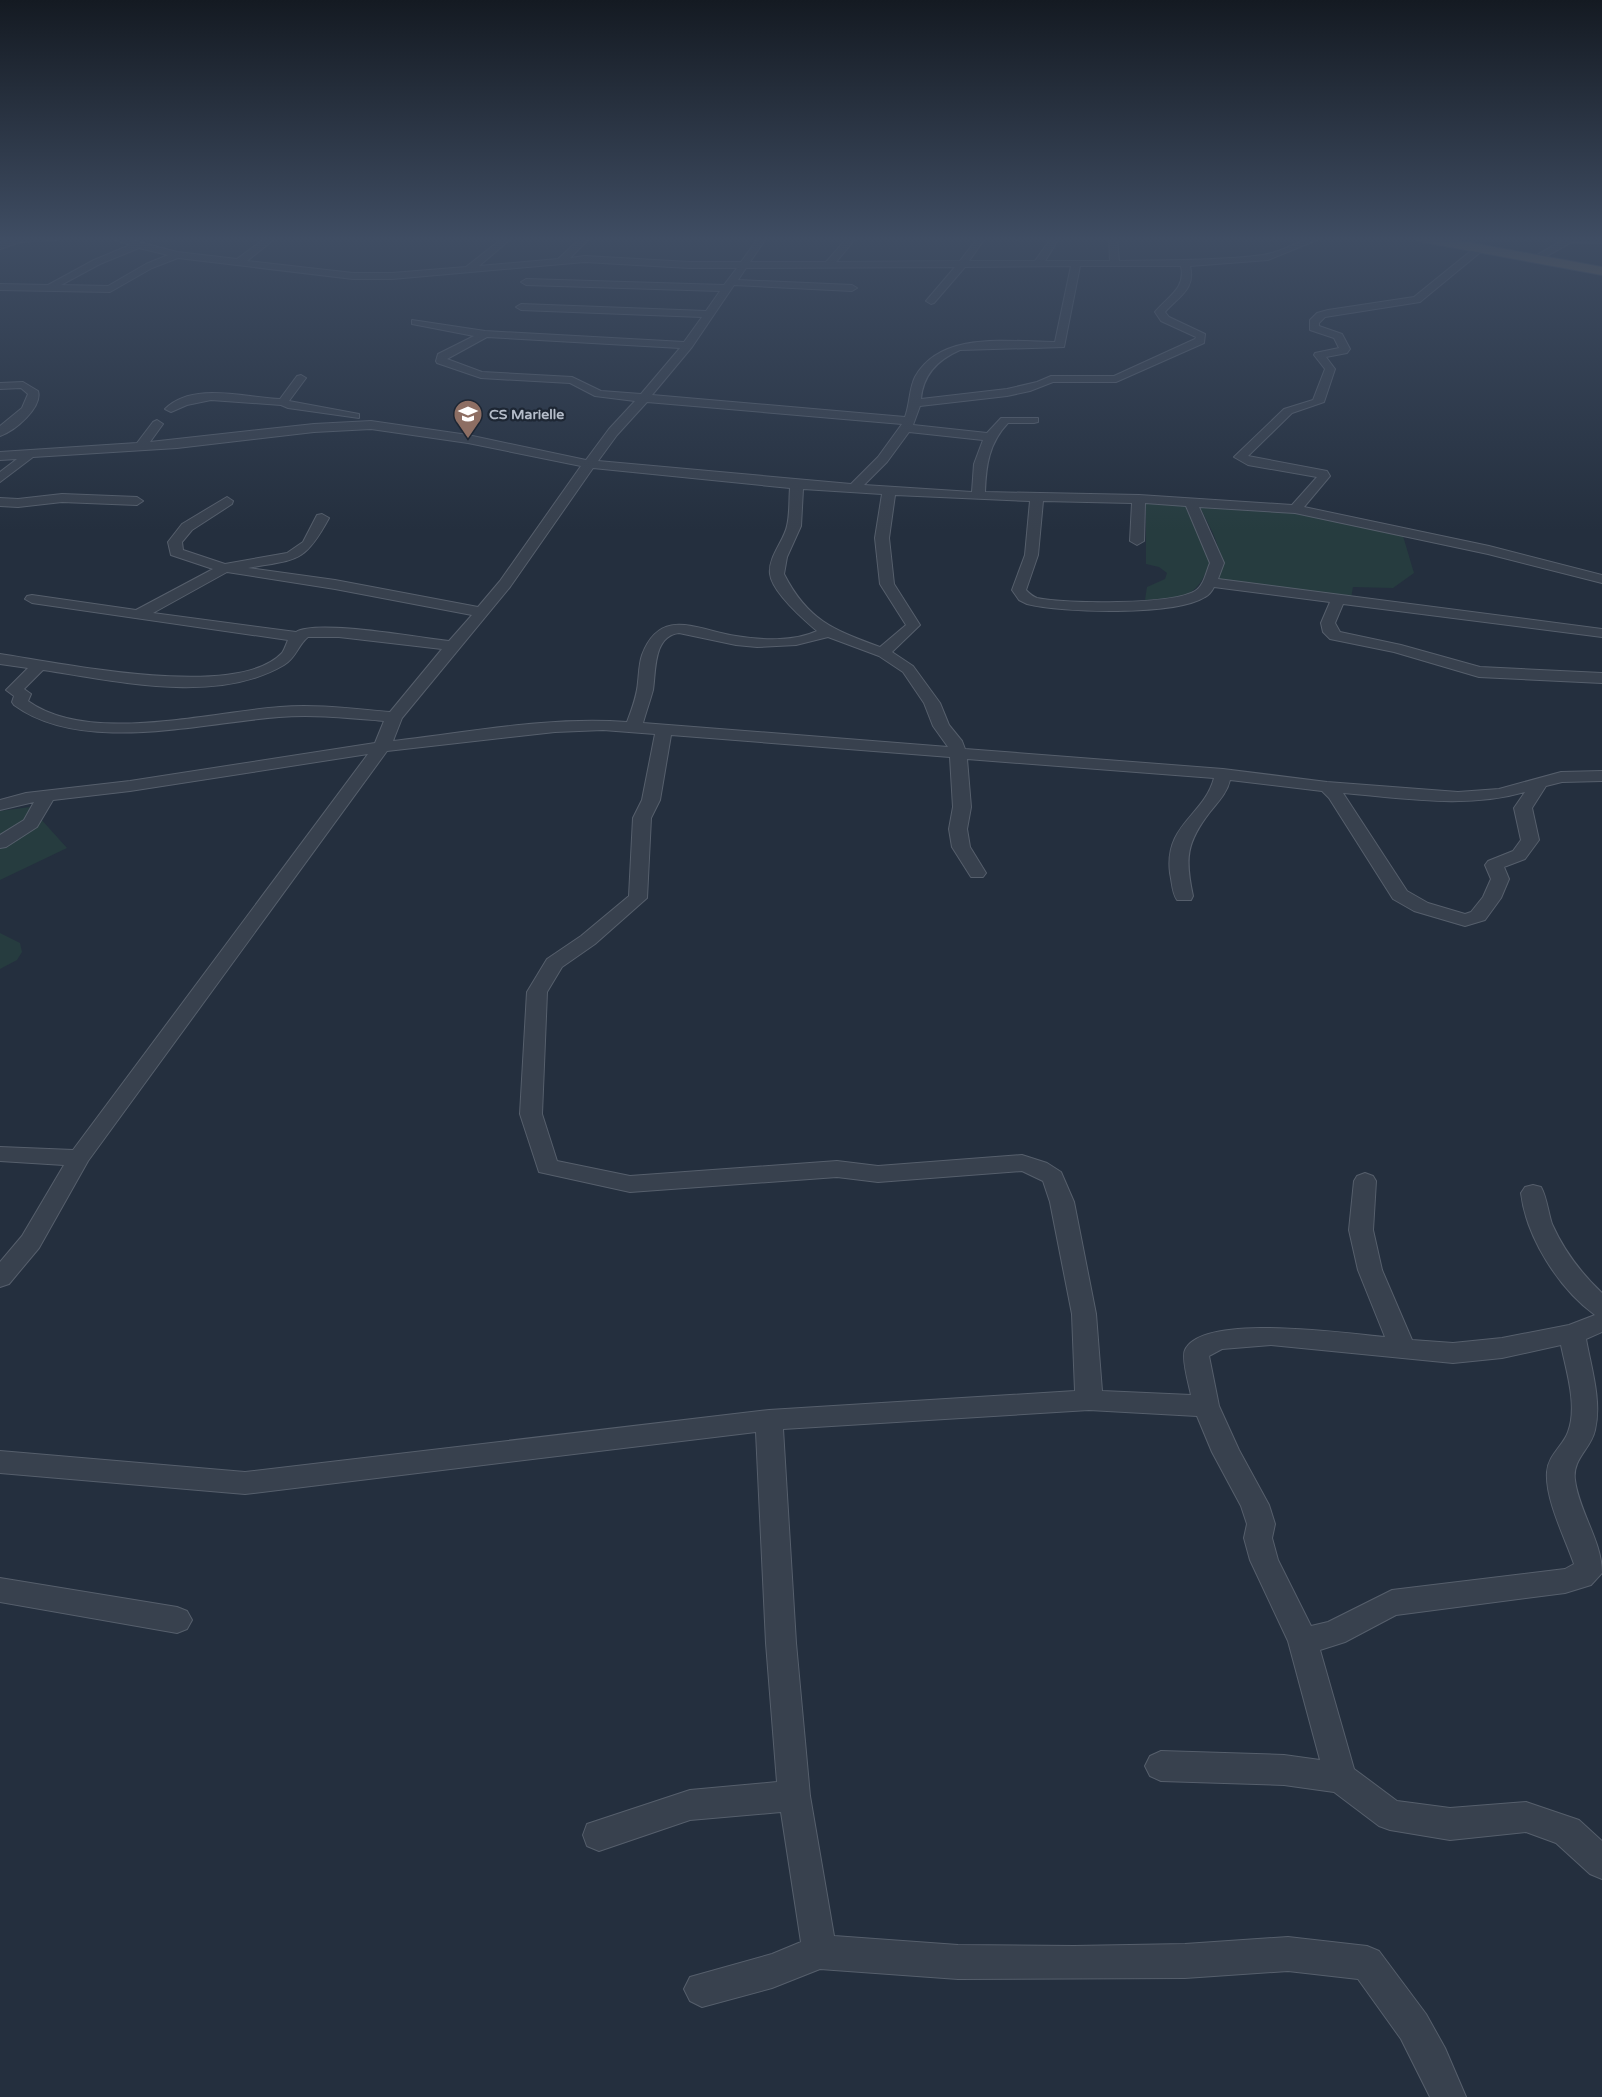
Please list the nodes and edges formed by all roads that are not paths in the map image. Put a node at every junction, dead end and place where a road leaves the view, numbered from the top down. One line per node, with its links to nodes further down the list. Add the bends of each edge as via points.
1 (483, 335): 12 (street, via 442,356 441,361 481,375 558,378 572,380 599,394)
2 (501, 335): 7 (street)
3 (695, 335): 7 (street)
4 (1062, 335): 8 (street)
5 (1199, 335): 10 (street, via 1200,340 1116,379)
6 (1335, 335): 37 (street, via 1345,349 1318,355 1330,369 1318,402 1288,411 1239,457 1323,474)
7 (688, 345): 12 (street)
8 (1060, 345): 10 (street, via 1044,362); 14 (street, via 949,349 919,379)
9 (301, 378): 13 (street)
10 (1051, 379): 14 (street, via 1014,391)
11 (0, 386): 20 (street, via 23,385 34,393 28,408)
12 (645, 398): 19 (street); 25 (street)
13 (283, 402): 15 (street, via 202,398); 18 (street, via 364,417 374,421)
14 (917, 403): 19 (street)
15 (171, 409)
16 (1034, 420): 21 (street, via 1005,420)
17 (157, 424): 22 (street)
18 (371, 425): 22 (street); 25 (street, via 468,439)
19 (907, 425): 21 (street); 28 (street, via 872,472)
20 (0, 432)
21 (992, 437): 30 (street, via 981,456)
22 (140, 447): 23 (street)
23 (30, 454): 24 (street); 26 (street)
24 (0, 456)
25 (589, 464): 27 (street); 45 (street)
26 (0, 478)
27 (797, 485): 28 (street); 47 (street, via 794,526 777,574 796,604)
28 (853, 489): 29 (street)
29 (889, 492): 30 (street); 51 (street, via 882,538 887,584 913,625)
30 (978, 496): 31 (street)
31 (1037, 496): 32 (street); 42 (street, via 1036,538 1029,568 1018,590 1032,601 1092,606 1159,603 1201,595)
32 (1139, 499): 36 (street); 39 (street)
33 (138, 501): 35 (street, via 62,498)
34 (227, 501): 40 (street, via 187,527 175,542 176,552)
35 (0, 502)
36 (1191, 502): 37 (street); 42 (street, via 1217,563)
37 (1295, 509): 41 (street, via 1489,550)
38 (322, 518): 40 (street, via 308,544 291,556)
39 (1137, 541)
40 (225, 568): 45 (street, via 390,593); 46 (street)
41 (1602, 579)
42 (1210, 582): 44 (street)
43 (32, 599): 46 (street)
44 (1339, 599): 48 (street); 54 (street, via 1327,628 1335,636 1396,648 1479,672)
45 (481, 612): 50 (street)
46 (140, 614): 49 (street)
47 (827, 632): 51 (street); 56 (street, via 812,638 771,642 736,641 671,629 663,633 649,656)
48 (1602, 633)
49 (297, 637): 50 (street, via 305,633 339,633); 53 (street, via 289,654 274,665 244,675 212,679 155,682)
50 (453, 646): 55 (street)
51 (884, 653): 59 (street, via 908,669 932,703)
52 (0, 659): 53 (street)
53 (38, 666): 55 (street, via 14,690 23,694 21,702 32,711 104,728 167,726 298,711)
54 (1599, 677)
55 (394, 717): 58 (street)
56 (634, 727): 57 (street); 58 (street, via 555,727)
57 (664, 730): 59 (street); 78 (street, via 651,800 642,818 638,898 554,963 537,992 531,1114 547,1167 630,1184 837,1169 878,1174 1022,1163 1039,1168 1053,1177 1062,1202 1084,1314)
58 (382, 747): 64 (street); 70 (street)
59 (959, 755): 60 (street); 67 (street, via 962,792 958,829 961,847)
60 (1223, 774): 63 (street); 68 (street, via 1216,797 1193,824 1178,854 1177,869)
61 (1602, 776): 62 (street, via 1561,777)
62 (1540, 783): 63 (street, via 1500,794 1458,797); 63 (street, via 1523,808 1530,840 1519,855 1494,864 1500,879 1492,898 1478,916 1465,920 1421,907 1400,895)
63 (1327, 787)
64 (46, 796): 65 (street); 66 (street, via 31,823)
65 (0, 804)
66 (0, 843)
67 (978, 873)
68 (1184, 896)
69 (0, 1154): 70 (street)
70 (79, 1158): 73 (street, via 31,1242)
71 (1365, 1181): 77 (street, via 1361,1230 1370,1270)
72 (1533, 1193): 74 (street, via 1533,1204 1569,1274)
73 (0, 1278)
74 (1602, 1308)
75 (1602, 1322): 76 (street)
76 (1572, 1334): 77 (street, via 1453,1353); 84 (street, via 1583,1400 1583,1428 1577,1442 1563,1456 1561,1478 1590,1568 1565,1581 1392,1603 1334,1633)
77 (1402, 1347): 79 (street, via 1270,1336 1207,1344 1196,1353)
78 (1089, 1400): 79 (street); 80 (street)
79 (1206, 1406): 84 (street, via 1255,1504 1264,1560)
80 (769, 1420): 81 (street, via 245,1484); 87 (street)
81 (0, 1462)
82 (0, 1590): 83 (street)
83 (177, 1620)
84 (1303, 1641): 86 (street)
85 (1161, 1766): 86 (street, via 1284,1770)
86 (1341, 1778): 89 (street, via 1390,1815 1450,1824 1526,1817 1567,1830)
87 (794, 1796): 88 (street, via 690,1805); 90 (street)
88 (599, 1835)
89 (1602, 1863)
90 (820, 1953): 91 (street, via 772,1971); 92 (street, via 958,1962 1074,1963 1288,1954 1367,1963 1390,1991 1438,2070)
91 (702, 1989)
92 (1448, 2097)

